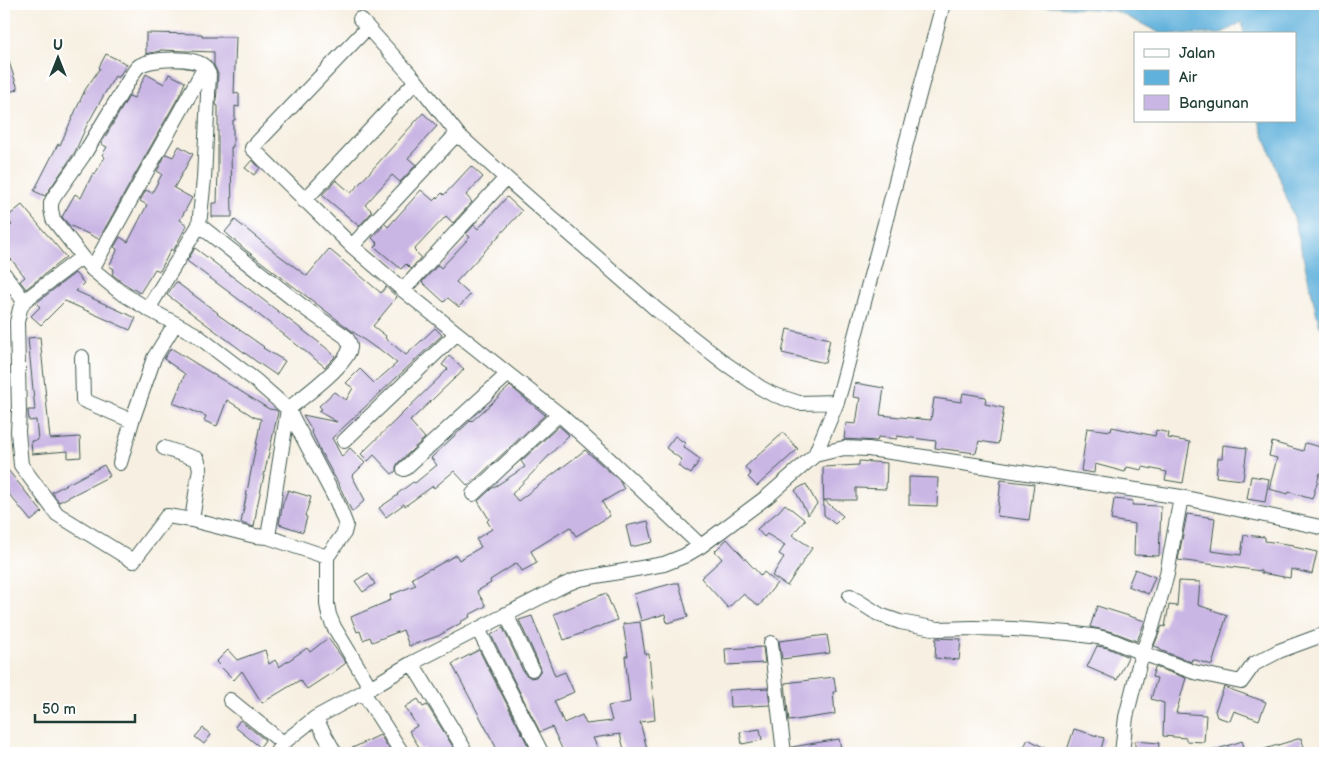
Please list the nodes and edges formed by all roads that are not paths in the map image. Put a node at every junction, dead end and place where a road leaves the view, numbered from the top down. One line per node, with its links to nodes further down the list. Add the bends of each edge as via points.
1 (943, 4): 19 (street)
2 (205, 67): 7 (street, via 209,74); 9 (street, via 194,61 156,60 138,67 132,75 51,203 53,219); 10 (street)
3 (416, 81): 4 (street); 6 (street); 6 (street, via 363,23 252,148)
4 (460, 138): 5 (street); 8 (street, via 449,142)
5 (506, 178): 12 (street); 19 (street, via 657,310 726,364 767,391 799,403)
6 (304, 201): 8 (street)
7 (199, 225): 14 (street); 20 (street, via 350,343 347,356 336,368)
8 (352, 246): 12 (street)
9 (82, 257): 10 (street); 13 (street)
10 (92, 269): 14 (street)
11 (4, 274): 13 (street)
12 (404, 290): 16 (street)
13 (24, 301): 30 (street, via 17,322 18,432 22,465 57,514 133,561 167,516)
14 (148, 309): 15 (street)
15 (175, 324): 20 (street, via 195,334); 22 (street, via 154,358)
16 (456, 333): 18 (street); 23 (street)
17 (82, 357): 22 (street, via 83,400)
18 (508, 374): 21 (street); 27 (street)
19 (837, 402): 25 (street)
20 (288, 409): 32 (street); 34 (street, via 346,525)
21 (559, 414): 28 (street); 33 (street)
22 (132, 421): 26 (street)
23 (344, 441)
24 (164, 448): 30 (street, via 197,460 200,468)
25 (815, 455): 29 (street, via 844,448 868,449); 33 (street, via 768,496)
26 (120, 463)
27 (404, 469)
28 (473, 494)
29 (1180, 497): 31 (street); 40 (street, via 1167,574)
30 (192, 520): 32 (street)
31 (1325, 528)
32 (268, 537): 34 (street)
33 (701, 546): 36 (street, via 664,564 580,579)
34 (327, 557): 43 (street, via 329,615)
35 (850, 596): 40 (street, via 880,615 919,626 1069,633 1112,640)
36 (506, 614): 37 (street); 42 (street)
37 (478, 629): 41 (street); 48 (street)
38 (1325, 634): 40 (street, via 1254,664 1241,682 1194,672)
39 (772, 643): 51 (street)
40 (1142, 653): 52 (street, via 1126,718)
41 (412, 662): 43 (street); 46 (street)
42 (532, 669)
43 (367, 690): 45 (street); 50 (street)
44 (230, 700): 47 (street)
45 (315, 718): 47 (street); 49 (street)
46 (463, 747)
47 (280, 748)
48 (541, 752)
49 (335, 753)
50 (402, 753)
51 (784, 753)
52 (1122, 753)

